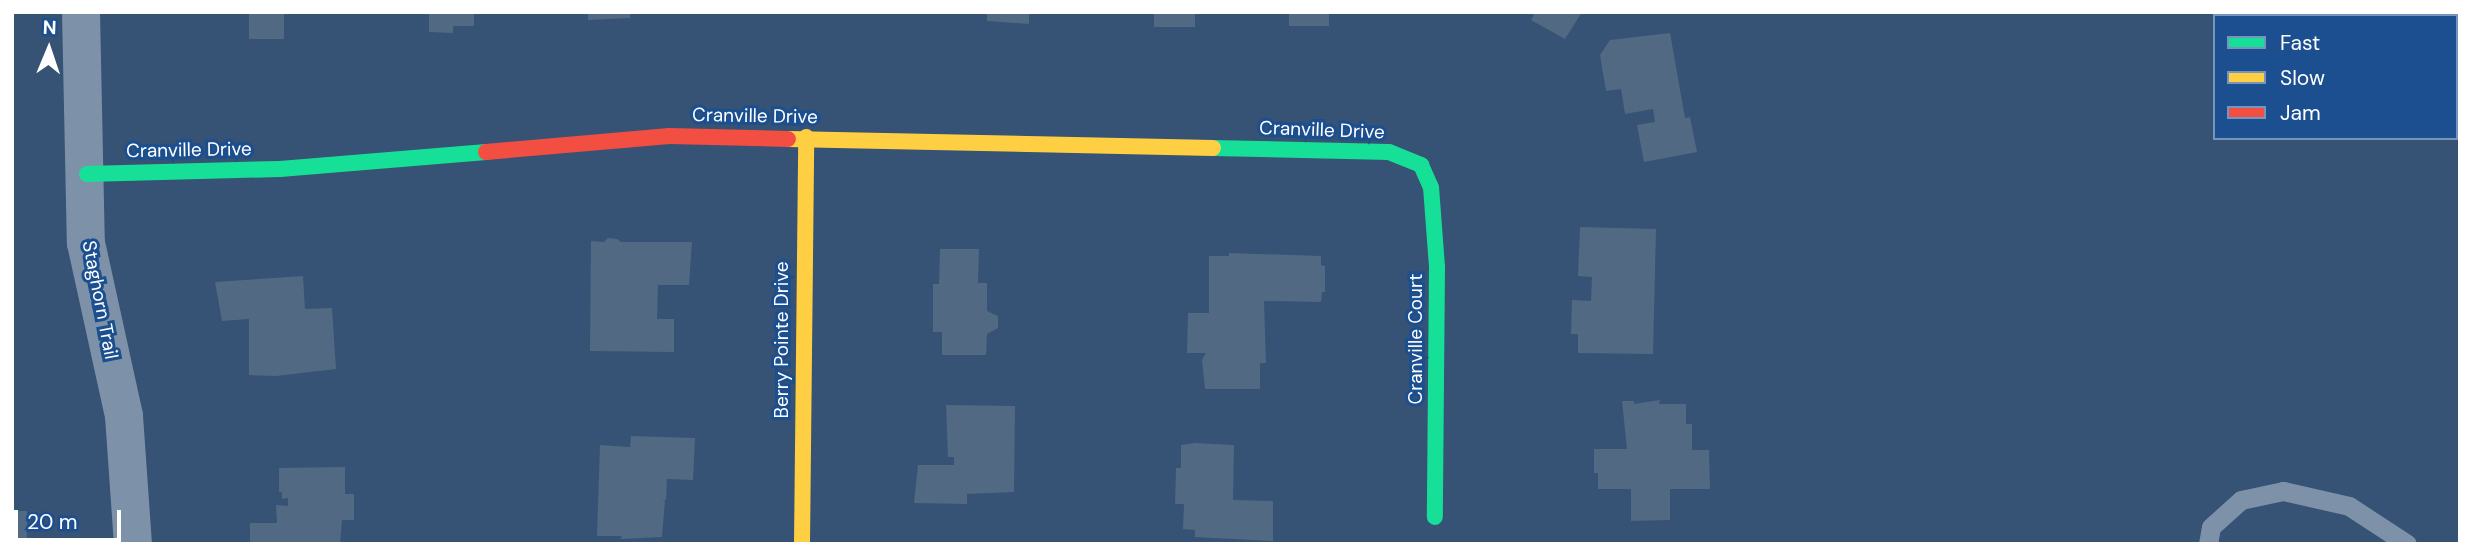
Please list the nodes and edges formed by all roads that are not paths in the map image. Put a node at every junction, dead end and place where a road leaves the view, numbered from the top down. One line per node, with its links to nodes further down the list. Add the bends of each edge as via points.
1 (81, 12): 4 (street, Staghorn Trail)
2 (806, 137): 3 (street, Cranville Drive, via 1389,152); 4 (street, Cranville Drive, via 669,135 280,169); 7 (street, Berry Pointe Drive)
3 (1421, 165): 5 (street, Cranville Court, via 1432,187 1437,267)
4 (87, 174): 6 (street, Staghorn Trail, via 86,243 124,416)
5 (1435, 517)
6 (133, 544)
7 (802, 544)
8 (2208, 544): 9 (lane, via 2211,527 2241,500 2283,491 2349,506)
9 (2407, 544)

